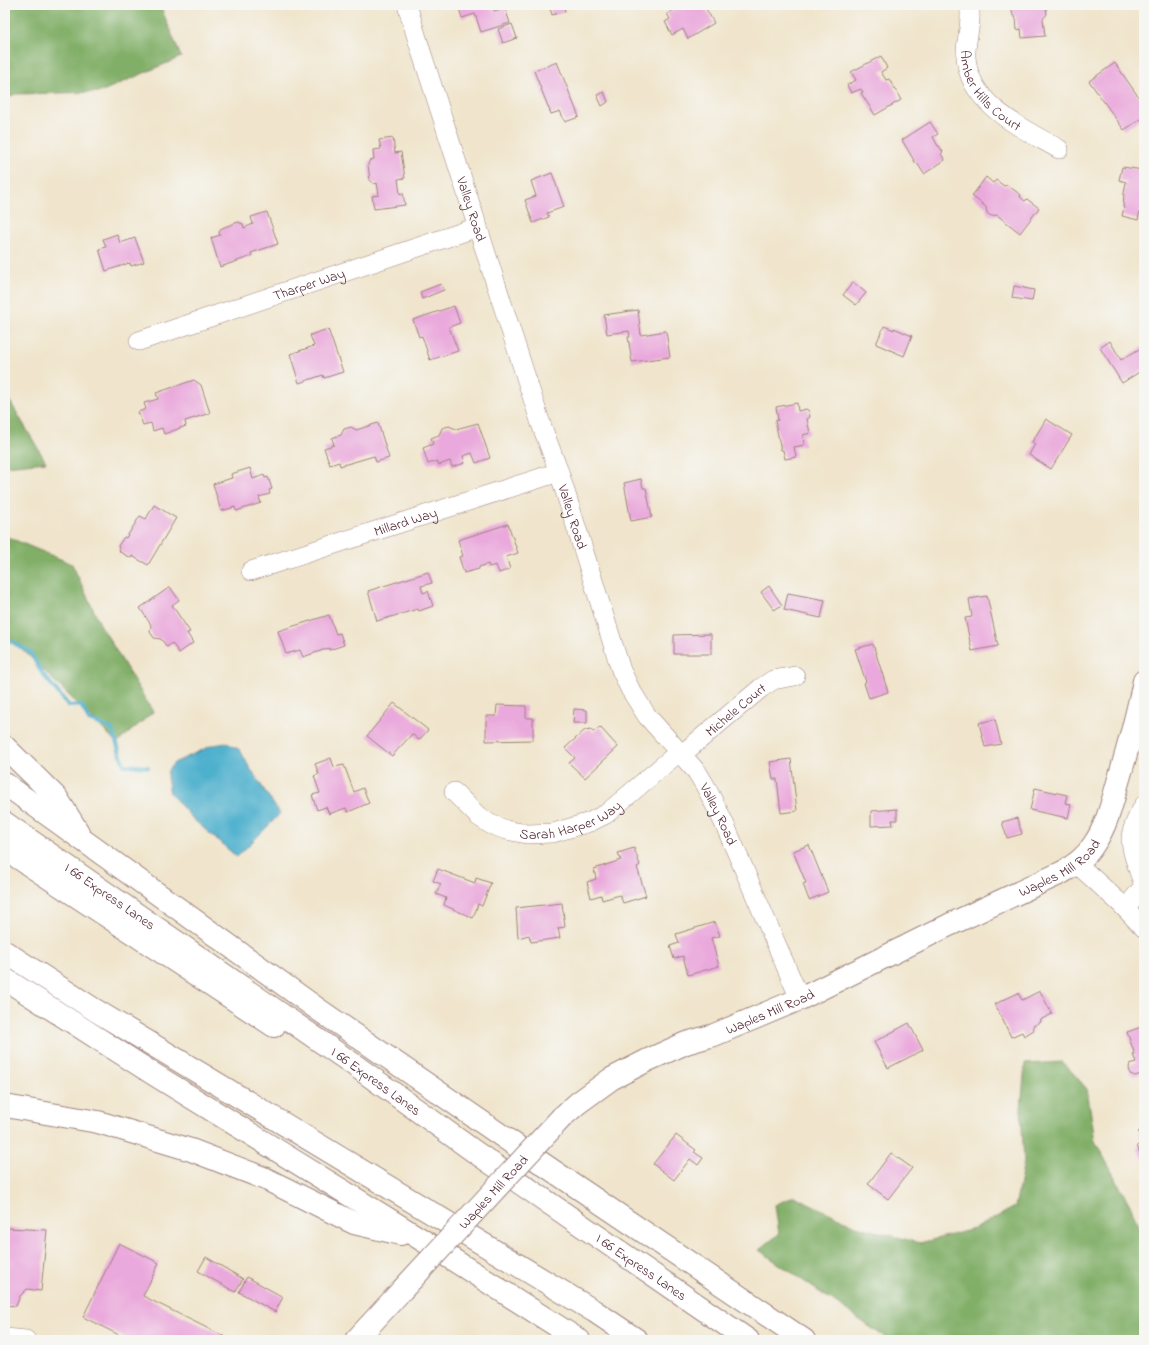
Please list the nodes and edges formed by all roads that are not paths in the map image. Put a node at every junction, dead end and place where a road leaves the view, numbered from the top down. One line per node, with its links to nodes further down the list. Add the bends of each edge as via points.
1 (407, 5): 4 (street, Valley Road)
2 (969, 5): 3 (street, Amber Hills Court, via 970,23 966,56 969,75 976,88 996,111)
3 (1058, 149)
4 (478, 227): 5 (street, Tharper Way); 6 (street, Valley Road, via 541,424)
5 (139, 341)
6 (559, 472): 7 (street, Millard Way); 11 (street, Valley Road, via 621,670 647,716)
7 (252, 571)
8 (796, 676): 11 (street, Michele Court, via 773,680 761,688)
9 (1144, 681): 18 (main road, Waples Mill Road, via 1134,728 1104,828 1086,855)
10 (5, 747): 16 (main road, via 57,798)
11 (680, 754): 13 (street, Sarah Harper Way, via 606,814 574,828 553,833 527,834 490,824); 23 (street, Valley Road, via 697,772 724,823)
12 (5, 784): 16 (main road)
13 (454, 792)
14 (1144, 805): 19 (street, via 1131,836 1134,856 1144,886)
15 (5, 823): 24 (main road, I 66 Express Lanes)
16 (85, 843): 33 (main road, via 319,1010)
17 (5, 849): 24 (main road, via 268,1023)
18 (1076, 864): 19 (street); 23 (main road, Waples Mill Road)
19 (1126, 908): 20 (street)
20 (1144, 928)
21 (5, 952): 31 (main road, via 95,1010 594,1311)
22 (5, 979): 26 (main road)
23 (800, 998): 29 (main road, Waples Mill Road, bridge, via 648,1060 611,1079 578,1103 562,1117)
24 (353, 1064): 32 (main road, I 66 Express Lanes, via 475,1152)
25 (5, 1106): 26 (main road, via 98,1122 192,1150 266,1179 354,1223)
26 (419, 1238): 30 (main road)
27 (5, 1338): 28 (street)
28 (26, 1340)
29 (356, 1340)
30 (578, 1340)
31 (637, 1340)
32 (748, 1340)
33 (804, 1340)

